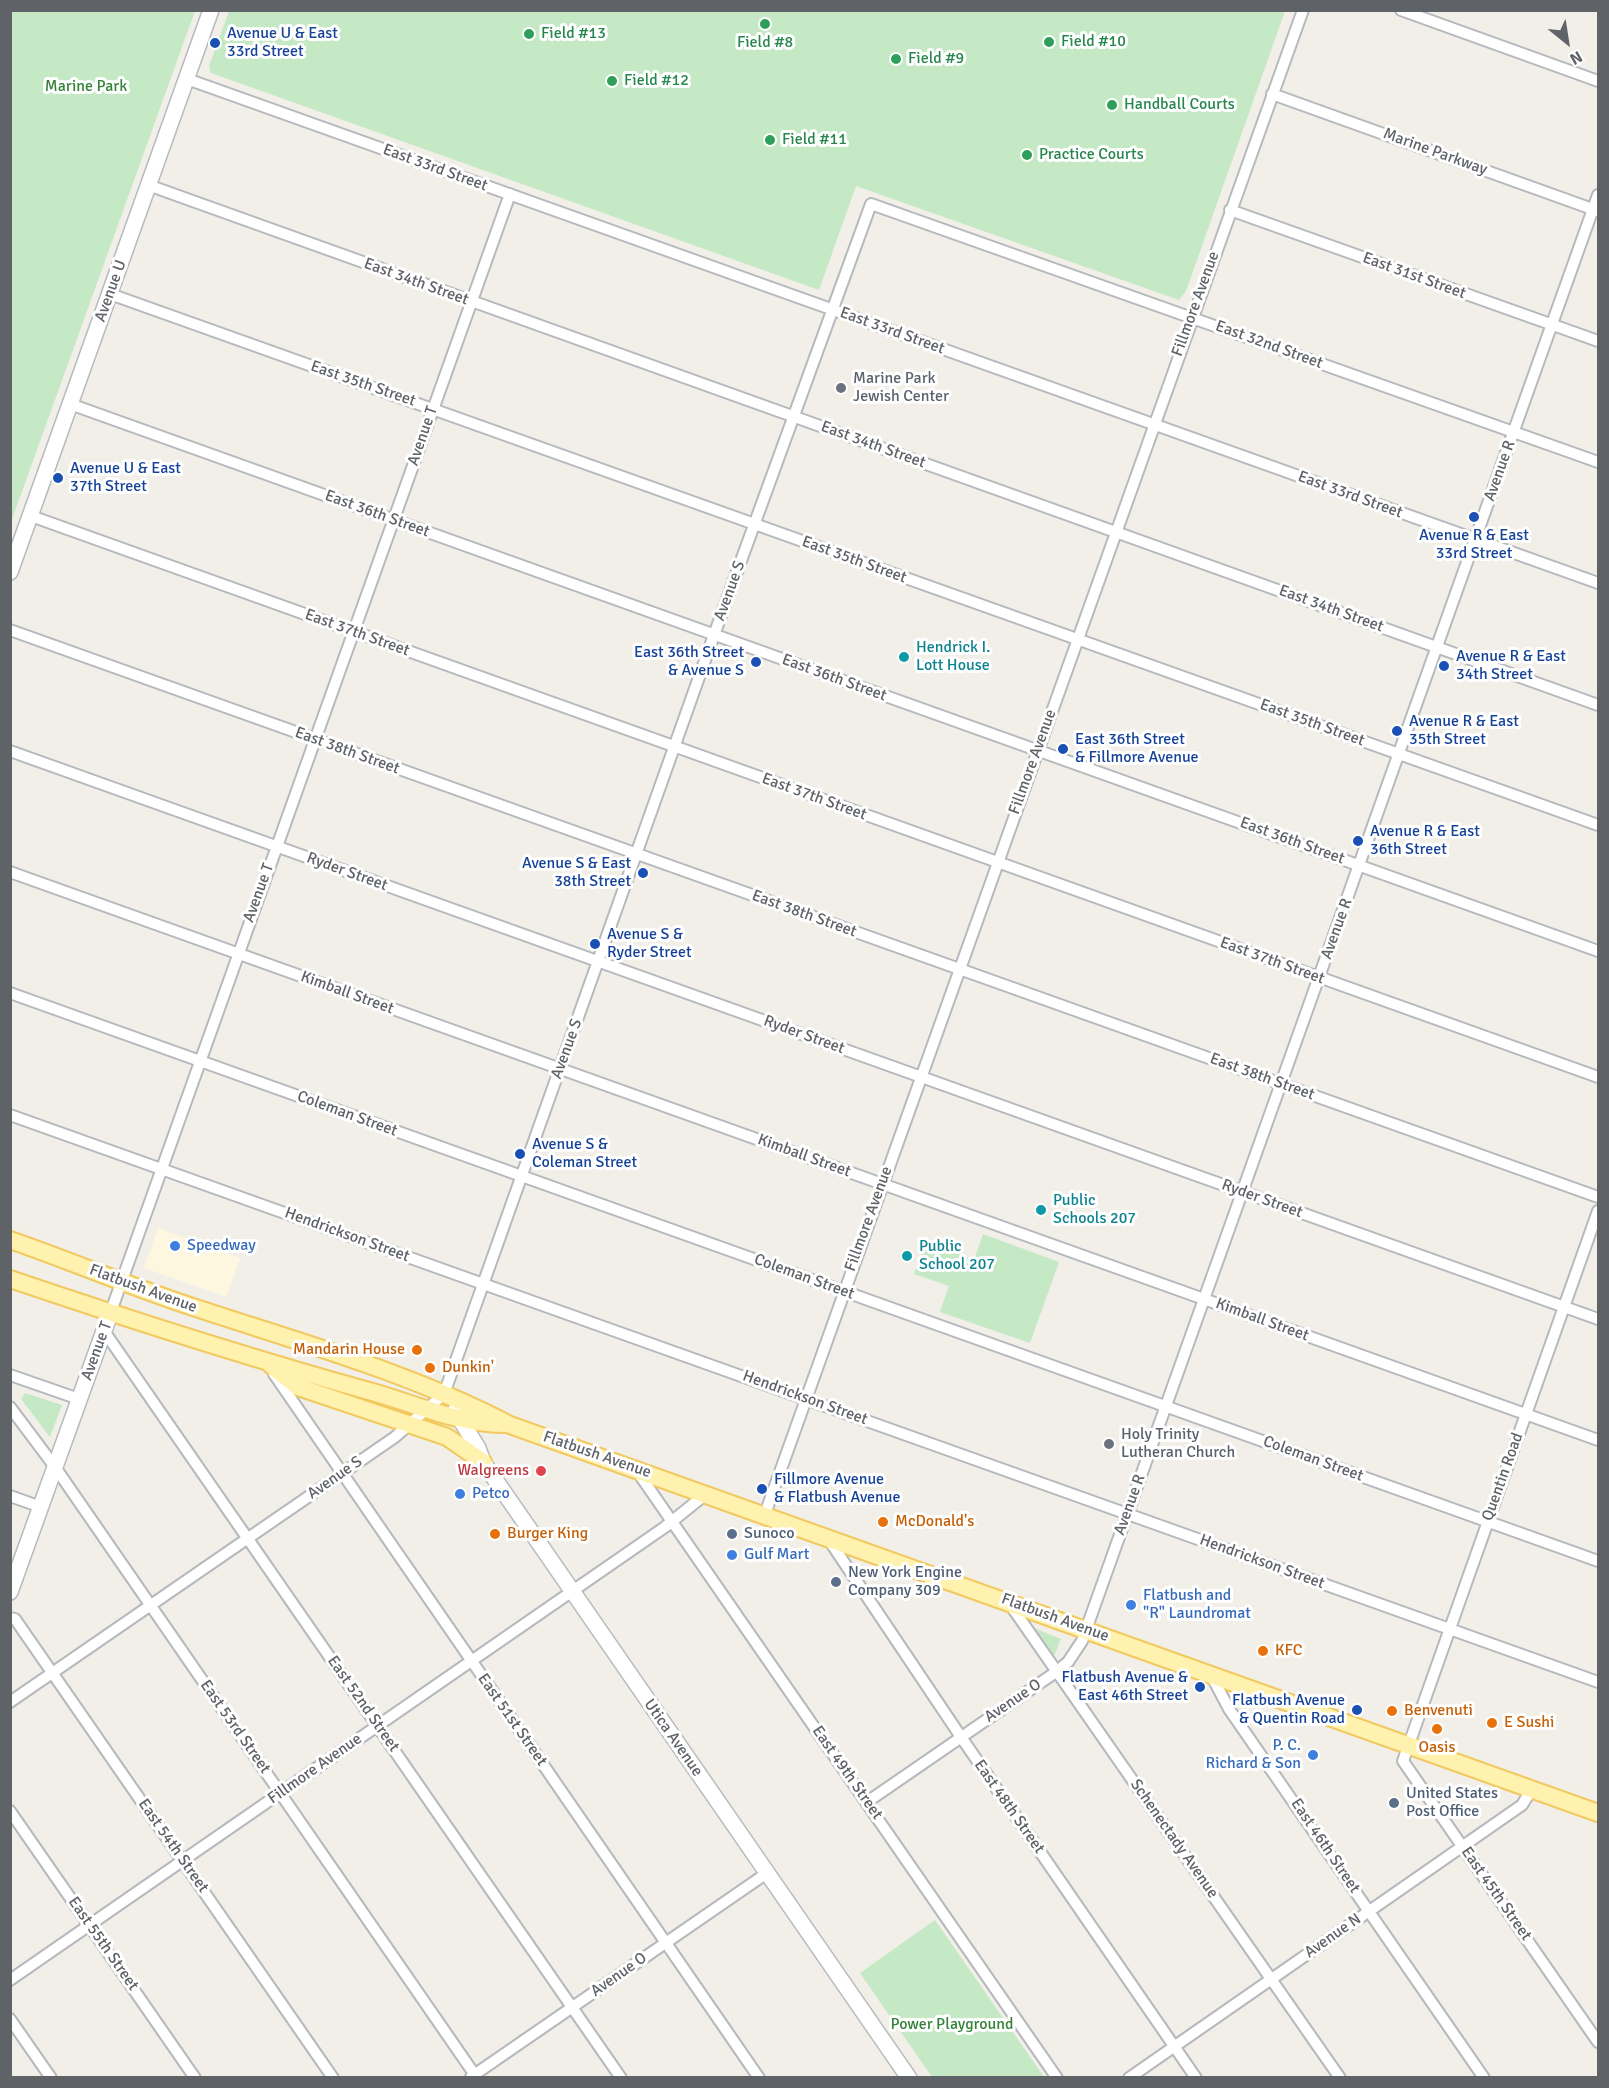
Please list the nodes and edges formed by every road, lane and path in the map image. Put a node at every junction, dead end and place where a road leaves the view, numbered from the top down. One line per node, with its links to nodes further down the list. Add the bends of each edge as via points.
1 (211, 10): 4 (main road, Avenue U)
2 (1303, 10): 6 (street, Fillmore Avenue)
3 (1401, 10): 5 (street)
4 (187, 79): 7 (main road, Avenue U); 8 (street, East 33rd Street)
5 (1599, 81)
6 (1272, 94): 11 (street, Fillmore Avenue); 12 (street, Marine Parkway)
7 (148, 185): 13 (main road, Avenue U); 14 (street, East 34th Street)
8 (510, 194): 14 (street, Avenue T); 15 (street, East 33rd Street)
9 (1599, 195): 12 (street, Avenue R)
10 (872, 204): 15 (street, Avenue S); 16 (street, East 32nd Street)
11 (1230, 210): 16 (street, Fillmore Avenue); 17 (street, East 31st Street)
12 (1596, 210): 17 (street, Avenue R)
13 (110, 294): 19 (main road, Avenue U); 20 (street, East 35th Street)
14 (471, 302): 20 (street, Avenue T); 21 (street, East 34th Street)
15 (833, 310): 21 (street, Avenue S); 22 (street, East 33rd Street)
16 (1192, 317): 22 (street, Fillmore Avenue); 23 (street, East 32nd Street)
17 (1552, 325): 18 (street, East 31st Street); 23 (street, Avenue R)
18 (1599, 341)
19 (70, 404): 25 (main road, Avenue U); 26 (street, East 36th Street)
20 (433, 408): 26 (street, Avenue T); 27 (street, East 35th Street)
21 (795, 417): 27 (street, Avenue S); 28 (street, East 34th Street)
22 (1153, 424): 28 (street, Fillmore Avenue); 29 (street, East 33rd Street)
23 (1514, 432): 24 (street, East 32nd Street); 29 (street, Avenue R)
24 (1599, 462)
25 (31, 516): 30 (main road, Avenue U); 33 (street, East 37th Street)
26 (395, 520): 33 (street, Avenue T); 34 (street, East 36th Street)
27 (754, 524): 34 (street, Avenue S); 35 (street, East 35th Street)
28 (1116, 532): 35 (street, Fillmore Avenue); 36 (street, East 34th Street)
29 (1475, 539): 31 (street, East 33rd Street); 36 (street, Avenue R)
30 (10, 572)
31 (1599, 583)
32 (10, 630): 38 (street, East 38th Street)
33 (353, 632): 38 (street, Avenue T); 39 (street, East 37th Street)
34 (714, 635): 39 (street, Avenue S); 40 (street, East 36th Street)
35 (1076, 639): 40 (street, Fillmore Avenue); 42 (street, East 35th Street)
36 (1437, 646): 37 (street, East 34th Street); 42 (street, Avenue R)
37 (1599, 705)
38 (314, 739): 44 (street, Avenue T); 45 (street, East 38th Street)
39 (675, 747): 45 (street, Avenue S); 46 (street, East 37th Street)
40 (1037, 750): 46 (street, Fillmore Avenue); 47 (street, East 36th Street)
41 (10, 751): 44 (street, Ryder Street)
42 (1398, 754): 43 (street, East 35th Street); 47 (street, Avenue R)
43 (1599, 825)
44 (276, 846): 50 (street, Avenue T); 51 (street, Ryder Street)
45 (636, 854): 51 (street, Avenue S); 52 (street, East 38th Street)
46 (997, 862): 52 (street, Fillmore Avenue); 53 (street, East 37th Street)
47 (1360, 866): 49 (street, East 36th Street); 53 (street, Avenue R)
48 (10, 872): 50 (street, Kimball Street)
49 (1599, 951)
50 (238, 954): 55 (street, Avenue T); 56 (street, Kimball Street)
51 (598, 962): 56 (street, Avenue S); 57 (street, Ryder Street)
52 (959, 969): 57 (street, Fillmore Avenue); 59 (street, East 38th Street)
53 (1319, 978): 58 (street, East 37th Street); 59 (street, Avenue R)
54 (10, 993): 55 (street, Coleman Street)
55 (199, 1061): 61 (street, Avenue T); 62 (street, Coleman Street)
56 (560, 1069): 62 (street, Avenue S); 63 (street, Kimball Street)
57 (921, 1076): 63 (street, Fillmore Avenue); 64 (street, Ryder Street)
58 (1599, 1077)
59 (1281, 1084): 64 (street, Avenue R); 65 (street, East 38th Street)
60 (10, 1114): 61 (street, Hendrickson Street)
61 (161, 1168): 69 (street, Avenue T); 70 (street, Hendrickson Street)
62 (521, 1176): 70 (street, Avenue S); 71 (street, Coleman Street)
63 (882, 1184): 71 (street, Fillmore Avenue); 72 (street, Kimball Street)
64 (1242, 1191): 72 (street, Avenue R); 73 (street, Ryder Street)
65 (1599, 1197)
66 (1599, 1211): 73 (street, Quentin Road)
67 (10, 1240): 69 (main road, Flatbush Avenue)
68 (10, 1279): 74 (main road, Flatbush Avenue)
69 (122, 1282): 74 (street, Avenue T); 79 (main road, Flatbush Avenue)
70 (483, 1283): 79 (street, Avenue S); 80 (street, Hendrickson Street)
71 (843, 1291): 80 (street, Fillmore Avenue); 82 (street, Coleman Street)
72 (1204, 1299): 82 (street, Avenue R); 85 (street, Kimball Street)
73 (1564, 1307): 75 (street, Ryder Street); 85 (street, Quentin Road)
74 (110, 1314): 76 (main road, Avenue T); 77 (main road, Flatbush Avenue)
75 (1599, 1319)
76 (104, 1331): 81 (main road, Avenue T); 102 (street, East 52nd Street)
77 (266, 1361): 84 (main road, Flatbush Avenue); 87 (main road, via 298,1387); 93 (street, East 51st Street)
78 (10, 1375): 81 (street)
79 (444, 1394): 84 (street, Avenue S); 86 (main road, Utica Avenue); 88 (main road, Flatbush Avenue)
80 (805, 1398): 97 (street, Fillmore Avenue); 98 (street, Hendrickson Street)
81 (79, 1399): 91 (main road, Avenue T)
82 (1165, 1406): 98 (street, Avenue R); 99 (street, Coleman Street)
83 (10, 1407): 91 (street, East 53rd Street)
84 (428, 1409): 86 (main road, Flatbush Avenue); 87 (street, Avenue S)
85 (1526, 1414): 89 (street, Kimball Street); 99 (street, Quentin Road)
86 (459, 1418): 88 (main road, Flatbush Avenue); 90 (main road, Utica Avenue)
87 (411, 1424): 90 (main road, via 447,1437); 93 (street, Avenue S)
88 (510, 1425): 92 (main road, Flatbush Avenue)
89 (1599, 1440)
90 (483, 1462): 105 (main road, Utica Avenue)
91 (55, 1467): 96 (main road, Avenue T); 107 (street, East 53rd Street)
92 (635, 1468): 94 (main road, Flatbush Avenue); 100 (street, East 49th Street)
93 (342, 1474): 102 (street, Avenue S); 111 (street, East 51st Street)
94 (706, 1493): 97 (main road, Flatbush Avenue); 100 (street, Fillmore Avenue)
95 (10, 1496): 96 (street)
96 (41, 1507): 104 (main road, Avenue T)
97 (765, 1514): 101 (main road, Flatbush Avenue)
98 (1127, 1514): 109 (street, Avenue R); 110 (street, Hendrickson Street)
99 (1488, 1521): 103 (street, Coleman Street); 110 (street, Quentin Road)
100 (672, 1522): 105 (street, Fillmore Avenue); 122 (street, East 49th Street)
101 (825, 1535): 106 (main road, Flatbush Avenue); 118 (street, East 48th Street)
102 (248, 1538): 107 (street, Avenue S); 117 (street, East 52nd Street)
103 (1599, 1561)
104 (10, 1592)
105 (572, 1592): 111 (street, Fillmore Avenue); 127 (main road, Utica Avenue)
106 (1007, 1600): 109 (main road, Flatbush Avenue); 112 (street, Schenectady Avenue)
107 (151, 1605): 113 (street, Avenue S); 121 (street, East 53rd Street)
108 (10, 1618): 113 (street, East 54th Street)
109 (1085, 1629): 112 (street, Avenue O, via 1076,1652); 114 (main road, Flatbush Avenue)
110 (1449, 1629): 115 (street, Hendrickson Street); 119 (street, Quentin Road)
111 (471, 1661): 117 (street, Fillmore Avenue); 130 (street, East 51st Street)
112 (1056, 1672): 118 (street, Avenue O); 131 (street, Schenectady Avenue)
113 (53, 1673): 116 (street, Avenue S); 126 (street, East 54th Street)
114 (1209, 1673): 119 (main road, Flatbush Avenue); 128 (street, East 46th Street, via 1229,1709)
115 (1599, 1682)
116 (10, 1702)
117 (378, 1726): 121 (street, Fillmore Avenue); 133 (street, East 52nd Street)
118 (961, 1737): 122 (street, Avenue O); 136 (street, East 48th Street)
119 (1409, 1743): 120 (main road, Flatbush Avenue); 125 (street, East 45th Street, via 1403,1761)
120 (1532, 1789): 124 (main road, Flatbush Avenue); 125 (street, Avenue N, via 1522,1805)
121 (280, 1793): 126 (street, Fillmore Avenue); 137 (street, East 53rd Street)
122 (867, 1802): 144 (street, East 49th Street)
123 (10, 1811): 129 (street, East 55th Street)
124 (1599, 1813)
125 (1463, 1846): 128 (street, Avenue N); 135 (street, East 45th Street)
126 (183, 1860): 129 (street, Fillmore Avenue); 140 (street, East 54th Street)
127 (767, 1873): 130 (street, Avenue O); 143 (main road, Utica Avenue)
128 (1369, 1911): 131 (street, Avenue N); 148 (street, East 46th Street)
129 (90, 1925): 132 (street, Fillmore Avenue); 139 (street, East 55th Street)
130 (666, 1943): 133 (street, Avenue O); 142 (street, East 51st Street)
131 (1272, 1978): 136 (street, Avenue N); 147 (street, Schenectady Avenue)
132 (10, 1980)
133 (573, 2007): 137 (street, Avenue O); 141 (street, East 52nd Street)
134 (10, 2019): 138 (street)
135 (1599, 2042)
136 (1174, 2046): 145 (street, Avenue N); 146 (street, East 48th Street)
137 (474, 2076)
138 (51, 2078)
139 (195, 2078)
140 (333, 2078)
141 (621, 2078)
142 (759, 2078)
143 (909, 2078)
144 (1057, 2078)
145 (1129, 2078)
146 (1196, 2078)
147 (1340, 2078)
148 (1484, 2078)

